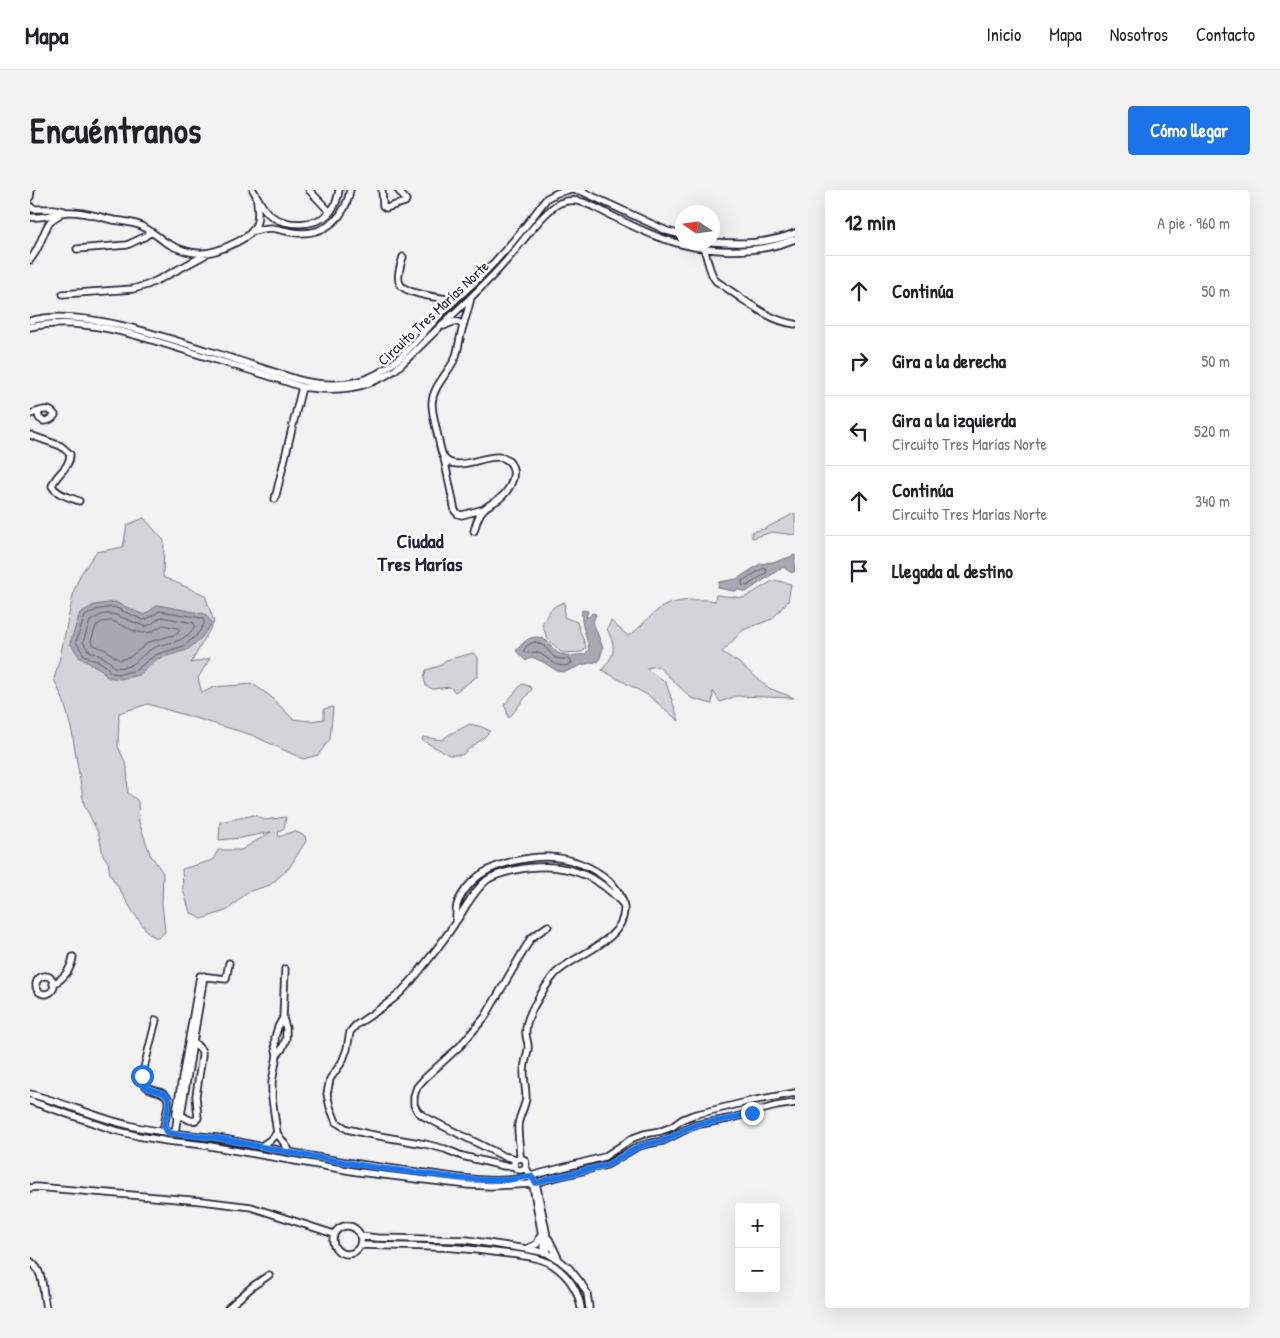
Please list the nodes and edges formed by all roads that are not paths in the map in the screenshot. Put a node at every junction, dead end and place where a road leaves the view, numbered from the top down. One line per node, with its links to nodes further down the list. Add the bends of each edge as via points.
1 (31, 190): 9 (street)
2 (309, 190): 13 (street)
3 (339, 190): 13 (street)
4 (350, 190): 16 (street, via 340,216 328,226 301,234 268,228)
5 (382, 190): 6 (street, via 386,208 405,202)
6 (398, 190)
7 (569, 190): 10 (street, Circuito Tres Marías Norte, via 581,191); 33 (street, Circuito Tres Marías Norte, via 547,198 501,255)
8 (255, 192): 13 (street, via 272,217 291,223 309,223 324,218); 16 (street, via 258,216)
9 (30, 197)
10 (608, 204): 14 (street); 18 (street, Circuito Tres Marías Norte)
11 (30, 206): 12 (street)
12 (66, 212): 15 (street); 17 (street, via 140,225); 29 (street, via 55,217 45,228)
13 (330, 212)
14 (604, 212): 21 (street, Circuito Tres Marías Norte); 32 (street, Circuito Tres Marías Norte, via 576,200 558,204 546,212 507,261)
15 (30, 217)
16 (254, 231): 27 (street, via 237,243)
17 (151, 232): 23 (street, via 127,245); 27 (street, via 178,248)
18 (675, 233)
19 (795, 233): 22 (street, via 754,243)
20 (795, 239): 26 (street, Circuito Tres Marías Norte, via 764,248)
21 (675, 242)
22 (720, 242)
23 (77, 249)
24 (704, 250): 30 (street)
25 (713, 250): 30 (street)
26 (720, 250)
27 (206, 254): 31 (street, via 147,285)
28 (403, 257): 33 (street, via 398,278 404,289)
29 (30, 260)
30 (708, 261): 35 (street, via 716,281 767,314)
31 (63, 294)
32 (471, 297): 36 (street); 38 (street, Circuito Tres Marías Norte)
33 (455, 300): 41 (street, Circuito Tres Marías Norte, via 392,365)
34 (30, 320): 39 (street, Circuito Tres Marías Norte, via 76,318 103,322)
35 (795, 324)
36 (463, 326): 38 (street, via 452,322); 45 (street, via 456,355 436,389 432,403)
37 (30, 327): 39 (street, Circuito Tres Marías Norte, via 68,323)
38 (437, 329): 41 (street, Circuito Tres Marías Norte, via 384,378 368,384)
39 (171, 342): 40 (street, Circuito Tres Marías Norte); 41 (street, Circuito Tres Marías Norte, via 303,381)
40 (302, 387): 41 (street, Circuito Tres Marías Norte); 46 (street)
41 (341, 387)
42 (38, 412): 43 (street)
43 (30, 414)
44 (30, 435): 47 (street, via 62,446 70,454 68,465 52,486 53,490)
45 (444, 458): 48 (street, via 455,511 462,515); 48 (street, via 448,462 467,463 492,456 508,461 512,466 514,476 507,491)
46 (275, 499)
47 (79, 500)
48 (484, 509): 49 (street)
49 (474, 531)
50 (622, 903): 51 (street, via 599,884 575,871 539,866 501,873 487,880); 51 (street, via 622,895 616,886 585,865 566,859 533,858 503,864 483,873 468,886 457,906); 73 (street, via 621,921 612,935 556,974 534,1005 526,1024 526,1101 518,1126)
51 (456, 922): 74 (street, via 400,993 350,1032 342,1062 330,1080 327,1094 330,1107 336,1122 347,1129)
52 (548, 926): 73 (street, via 531,938 485,1017 460,1046 425,1078 414,1096 414,1105 425,1117 503,1156)
53 (72, 957): 56 (street, via 66,975)
54 (229, 963): 60 (street, via 226,979 204,976)
55 (285, 969): 58 (street)
56 (53, 984): 57 (street, via 50,978 43,976); 57 (street, via 52,991 46,994 39,993)
57 (33, 986)
58 (283, 1018): 61 (street, via 275,1037); 61 (street, via 286,1039)
59 (156, 1020): 67 (street, via 142,1076 148,1089 168,1098)
60 (192, 1039): 66 (street, via 176,1113); 66 (street, via 202,1051 196,1096 198,1118 194,1121)
61 (277, 1055): 70 (street, via 272,1098)
62 (795, 1093): 76 (street, via 683,1119 672,1127 633,1138 604,1157)
63 (30, 1094): 68 (street, via 104,1119)
64 (30, 1101): 77 (street, via 114,1130 167,1141 204,1144 358,1172 468,1185)
65 (795, 1103): 77 (street, via 695,1125 663,1141 638,1147 607,1165)
66 (179, 1117): 69 (street)
67 (164, 1126): 68 (street); 69 (street)
68 (155, 1131): 69 (street)
69 (172, 1133): 71 (street)
70 (277, 1133): 71 (street); 72 (street)
71 (260, 1147): 72 (street)
72 (292, 1153): 76 (street, via 372,1167 483,1180)
73 (518, 1158): 74 (street); 75 (street, via 524,1159)
74 (514, 1166): 75 (street, via 517,1169)
75 (525, 1167): 76 (street)
76 (531, 1176): 77 (street)
77 (534, 1184): 79 (street)
78 (30, 1188): 80 (street, via 251,1207)
79 (544, 1232): 83 (street, via 537,1244); 84 (street); 86 (street)
80 (334, 1234): 81 (street, via 347,1226); 82 (street, via 333,1243 342,1254 356,1251)
81 (360, 1236): 82 (street); 83 (street, via 467,1240)
82 (360, 1245): 85 (street, via 466,1249)
83 (527, 1248): 84 (street)
84 (547, 1253): 85 (street); 86 (street); 88 (street)
85 (538, 1259): 88 (street)
86 (559, 1260): 93 (street, via 581,1283 587,1293)
87 (30, 1261): 90 (street, via 41,1276)
88 (551, 1264): 92 (street, via 572,1282)
89 (269, 1275): 91 (street)
90 (46, 1308)
91 (228, 1308)
92 (581, 1308)
93 (589, 1308)

